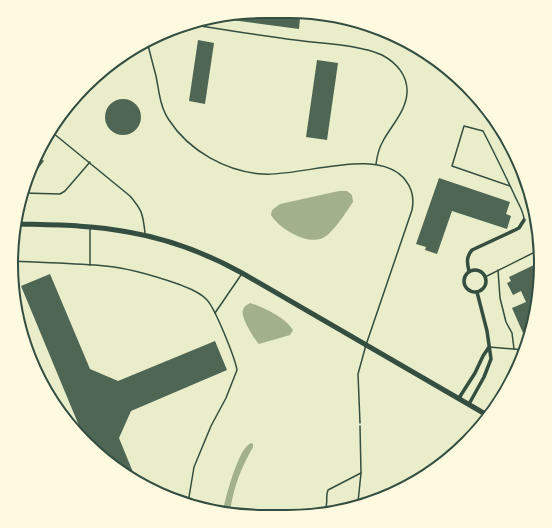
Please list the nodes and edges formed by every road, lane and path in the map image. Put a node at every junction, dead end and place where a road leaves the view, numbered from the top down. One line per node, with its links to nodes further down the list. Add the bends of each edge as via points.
1 (200, 26): 5 (lane, via 365,49 393,63 407,84 406,101 382,142)
2 (148, 47): 5 (lane, via 162,106 168,119 188,141 218,162 263,174)
3 (55, 134): 4 (lane)
4 (90, 162): 7 (lane, via 66,191 60,194); 11 (lane, via 130,196 140,208)
5 (376, 164): 21 (lane, via 401,174 410,187 413,202 410,218)
6 (510, 186): 6 (lane, via 483,131 464,126 452,166); 8 (lane)
7 (28, 193)
8 (524, 220): 16 (street, via 519,228 472,250 467,260)
9 (21, 224): 10 (main road)
10 (90, 227): 11 (main road); 14 (lane)
11 (145, 235): 17 (main road, via 180,244)
12 (533, 253): 15 (lane)
13 (18, 261): 14 (lane)
14 (90, 265): 20 (lane, via 159,277 198,293 208,301)
15 (498, 270): 18 (lane); 23 (lane, via 500,298 506,322 512,333)
16 (469, 271): 18 (street, via 479,270); 19 (street, via 464,276 465,286 470,291)
17 (242, 273): 20 (lane); 21 (main road)
18 (485, 277): 19 (street, via 484,288)
19 (477, 292): 22 (street)
20 (215, 313): 30 (lane, via 237,370 194,467)
21 (366, 345): 25 (main road); 28 (lane, via 358,374)
22 (489, 347): 23 (lane); 25 (street); 26 (street, via 491,359 487,370)
23 (514, 349): 24 (lane)
24 (518, 349)
25 (459, 398): 26 (main road)
26 (468, 404): 27 (main road)
27 (484, 413)
28 (360, 422): 29 (path)
29 (360, 473): 31 (path); 32 (path, via 331,487 326,494)
30 (189, 498)
31 (358, 500)
32 (326, 507)

